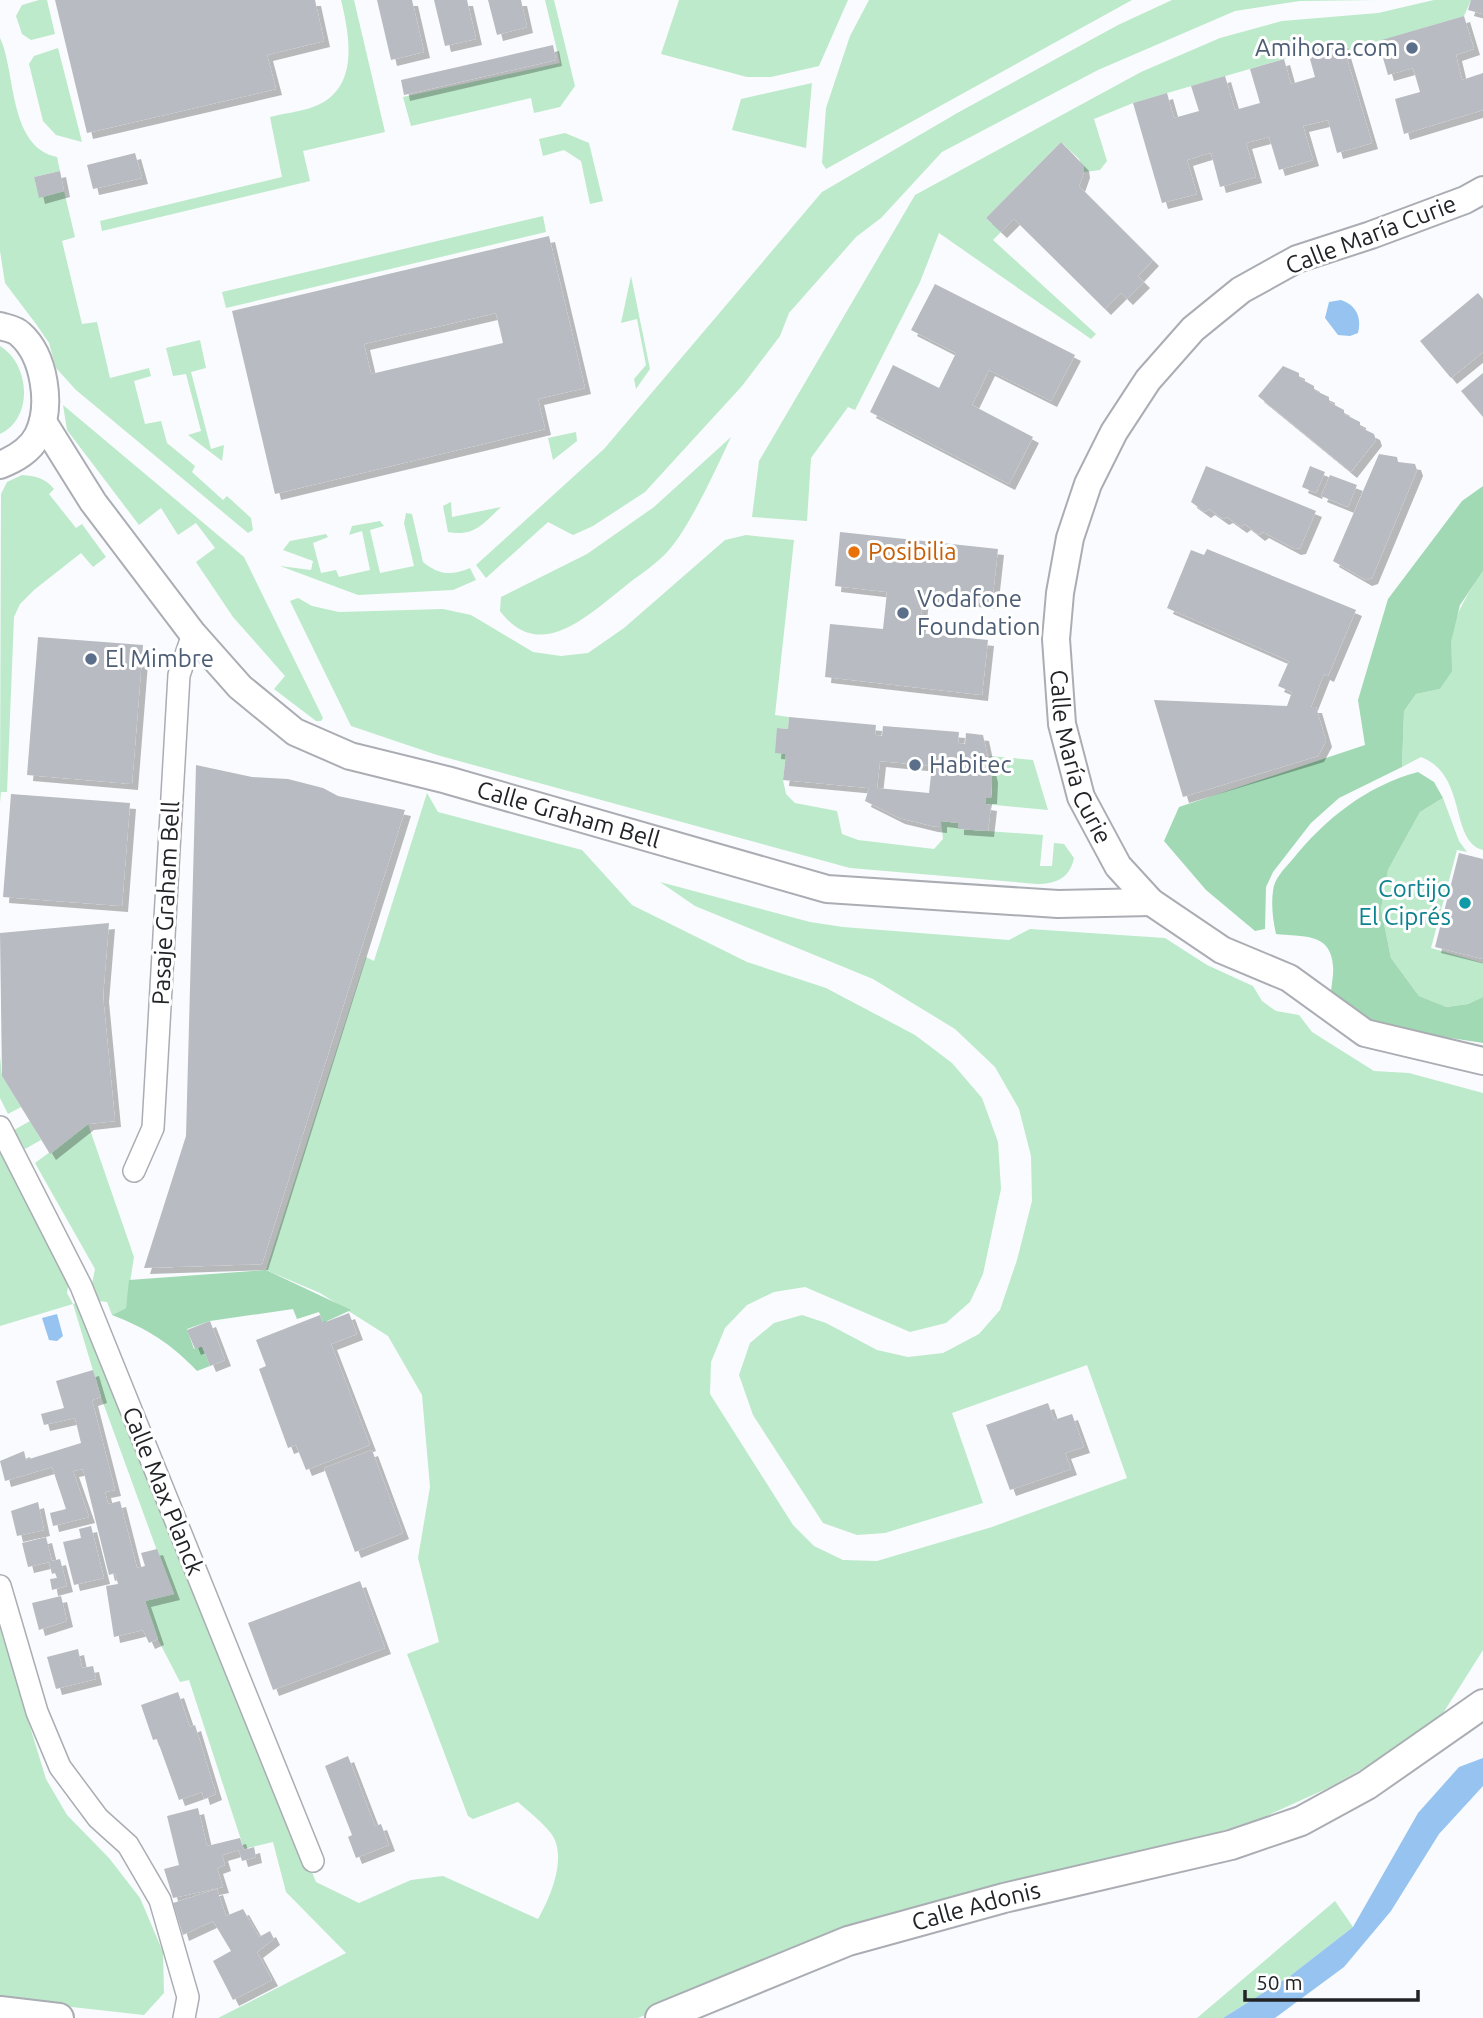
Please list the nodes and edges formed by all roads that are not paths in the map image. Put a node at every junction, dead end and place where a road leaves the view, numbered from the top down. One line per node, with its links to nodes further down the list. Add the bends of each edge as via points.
1 (1483, 190): 7 (street, Calle María Curie, via 1407,222 1297,258 1241,290 1193,330 1148,380 1087,484 1070,538 1060,593 1057,651 1062,724 1081,797 1118,866)
2 (0, 326): 3 (street, via 18,332 32,348 44,390)
3 (43, 422): 4 (street, via 37,437); 5 (street, Calle Graham Bell)
4 (8, 461): 5 (street, Calle Graham Bell, via 43,463)
5 (93, 502): 6 (street, Calle Graham Bell)
6 (193, 634): 7 (street, Calle Graham Bell, via 240,687 295,732 350,756 827,889 1058,904); 10 (street, Pasaje Graham Bell, via 179,675 153,1128)
7 (1152, 902): 8 (street, Calle María Curie, via 1222,950 1289,978 1365,1033)
8 (1483, 1061)
9 (0, 1127): 13 (street, Calle Max Planck, via 81,1286)
10 (134, 1171)
11 (0, 1586): 16 (street, via 37,1712 60,1767 98,1818 128,1845 160,1900 188,1997)
12 (1483, 1704): 17 (main road, Calle Adonis, via 1367,1785 1301,1821 1231,1845 1004,1898 848,1941)
13 (313, 1861)
14 (0, 2011): 15 (main road)
15 (59, 2018)
16 (184, 2018)
17 (660, 2018)

